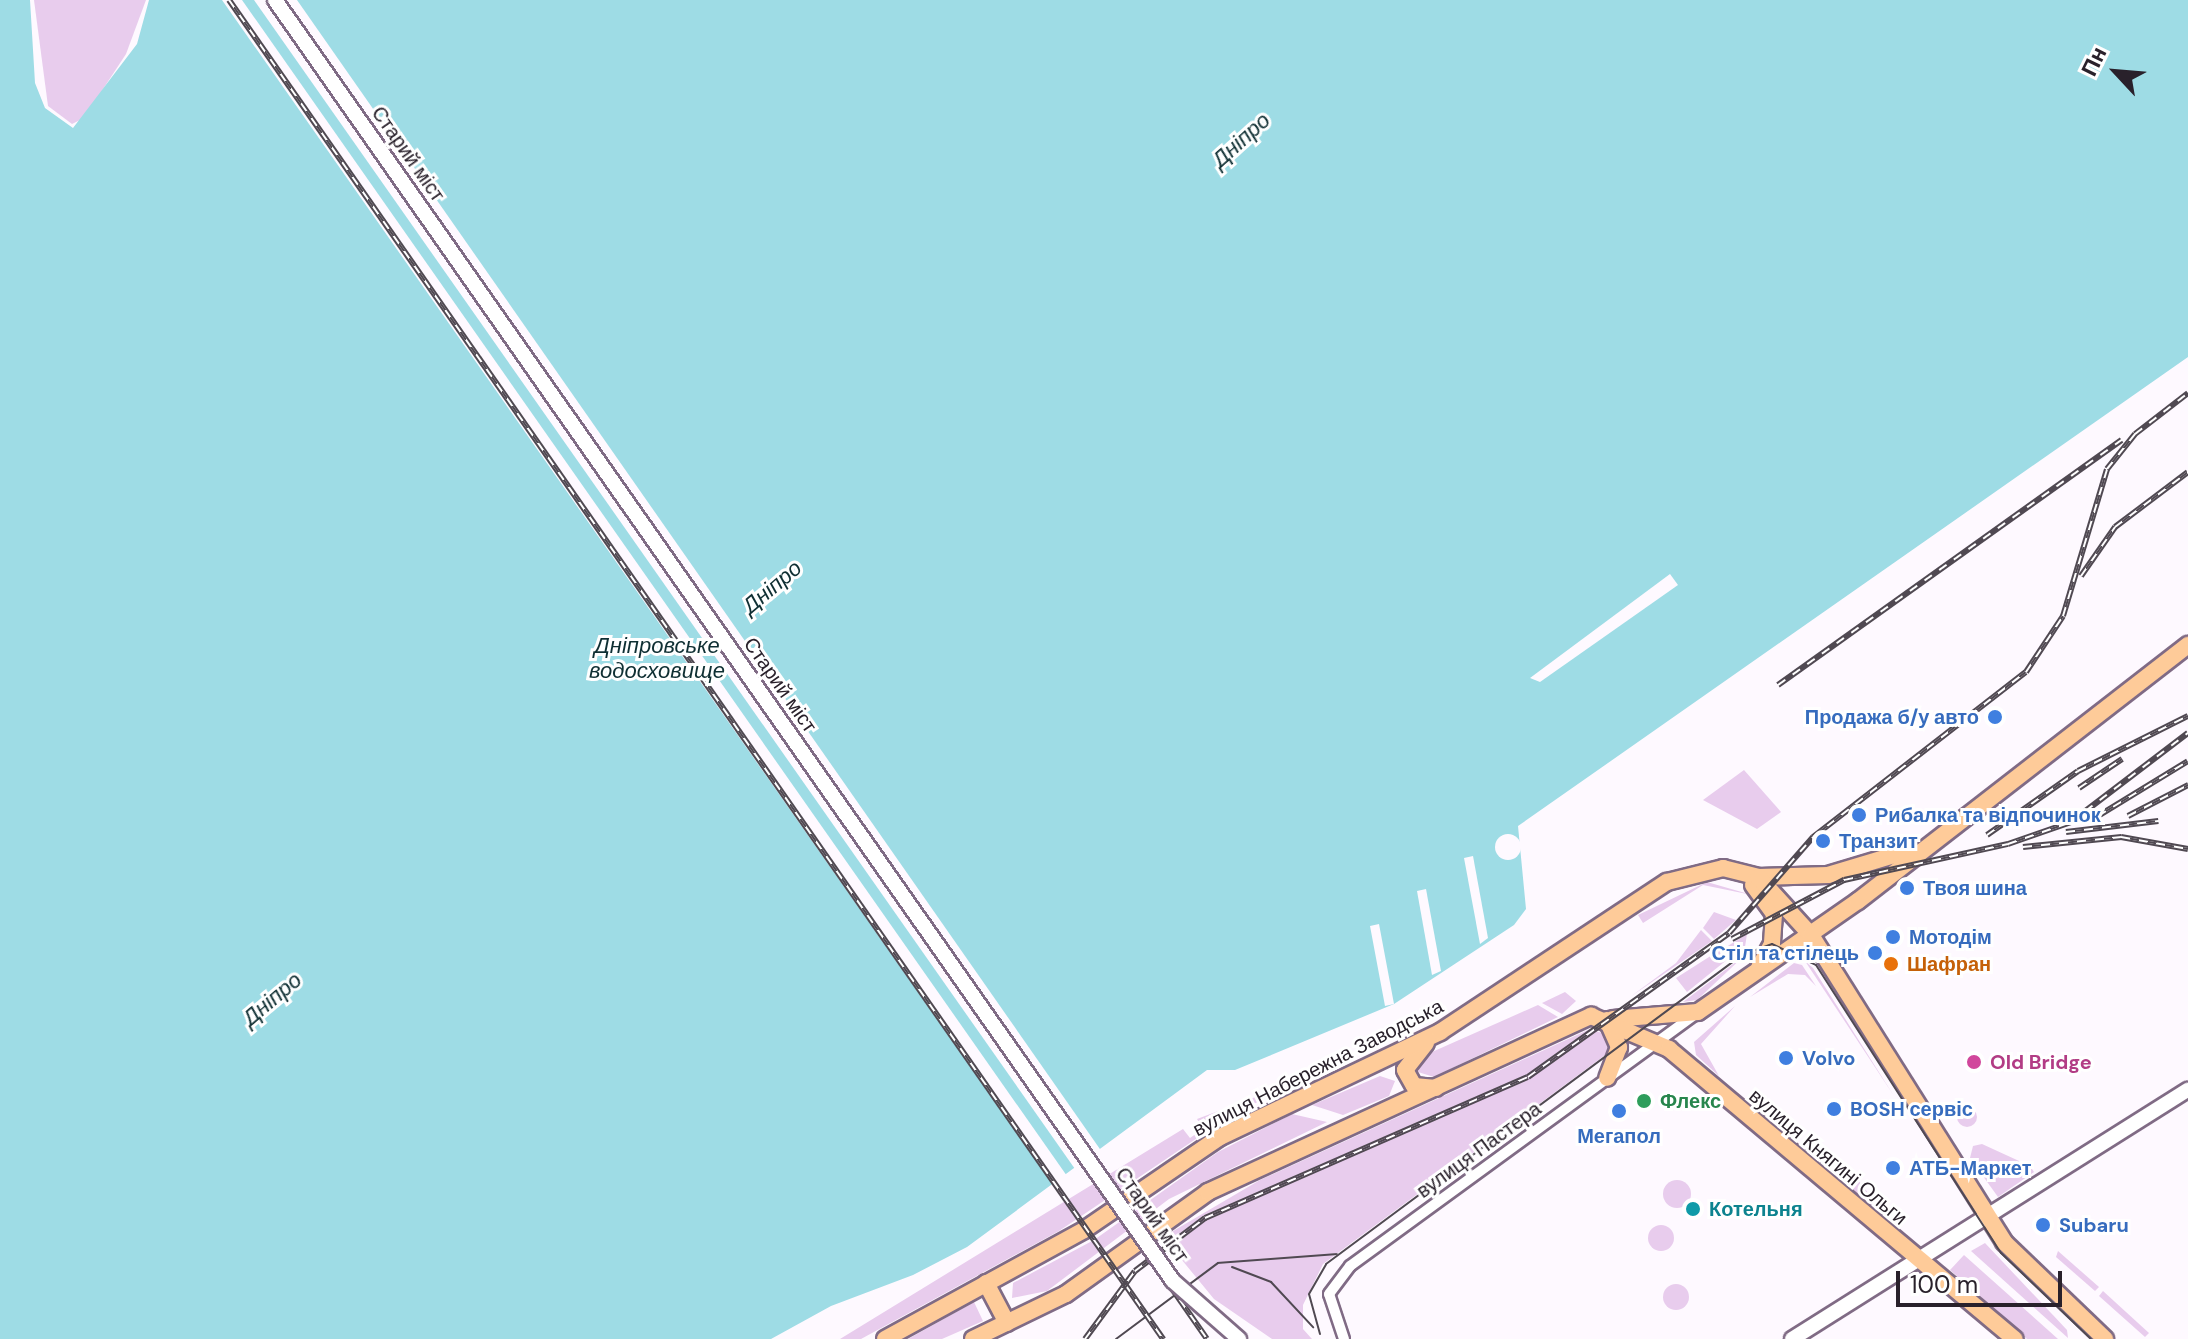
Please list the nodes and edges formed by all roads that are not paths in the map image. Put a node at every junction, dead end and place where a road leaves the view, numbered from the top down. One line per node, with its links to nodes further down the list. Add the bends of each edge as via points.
1 (275, 0): 22 (main road, Старий міст, bridge, via 1173,1281)
2 (2188, 645): 3 (main road)
3 (1927, 843): 5 (main road, via 1842,873); 6 (main road)
4 (1723, 868): 5 (main road); 7 (main road, via 1755,886 1774,914 1772,944); 10 (main road, вулиця Набережна Заводська, via 1667,882)
5 (1758, 877): 6 (main road)
6 (1811, 935): 7 (main road); 15 (main road)
7 (1758, 968): 8 (main road)
8 (1698, 1012): 9 (main road); 11 (street, вулиця Пастера)
9 (1607, 1020): 11 (main road, вулиця Княгині Ольги); 12 (main road, via 1619,1047); 13 (main road, via 1584,1016)
10 (1440, 1032): 13 (main road, via 1405,1070 1414,1086); 17 (main road, вулиця Набережна Заводська, via 1220,1137 1084,1230)
11 (1658, 1041): 12 (street, вулиця Пастера); 16 (main road, вулиця Княгині Ольги)
12 (1607, 1078): 23 (street, вулиця Пастера, via 1336,1280 1328,1309)
13 (1442, 1087): 18 (main road, via 1208,1192 1066,1294)
14 (2188, 1090): 15 (main road)
15 (1988, 1218): 16 (main road); 26 (main road, via 2026,1267)
16 (1920, 1258): 24 (main road); 25 (main road, вулиця Княгині Ольги)
17 (986, 1283): 18 (main road); 19 (main road, вулиця Набережна Заводська)
18 (1007, 1323): 21 (main road)
19 (903, 1332): 20 (main road, вулиця Набережна Заводська)
20 (885, 1339)
21 (973, 1339)
22 (1239, 1339)
23 (1344, 1339)
24 (1792, 1339)
25 (2014, 1339)
26 (2105, 1339)

